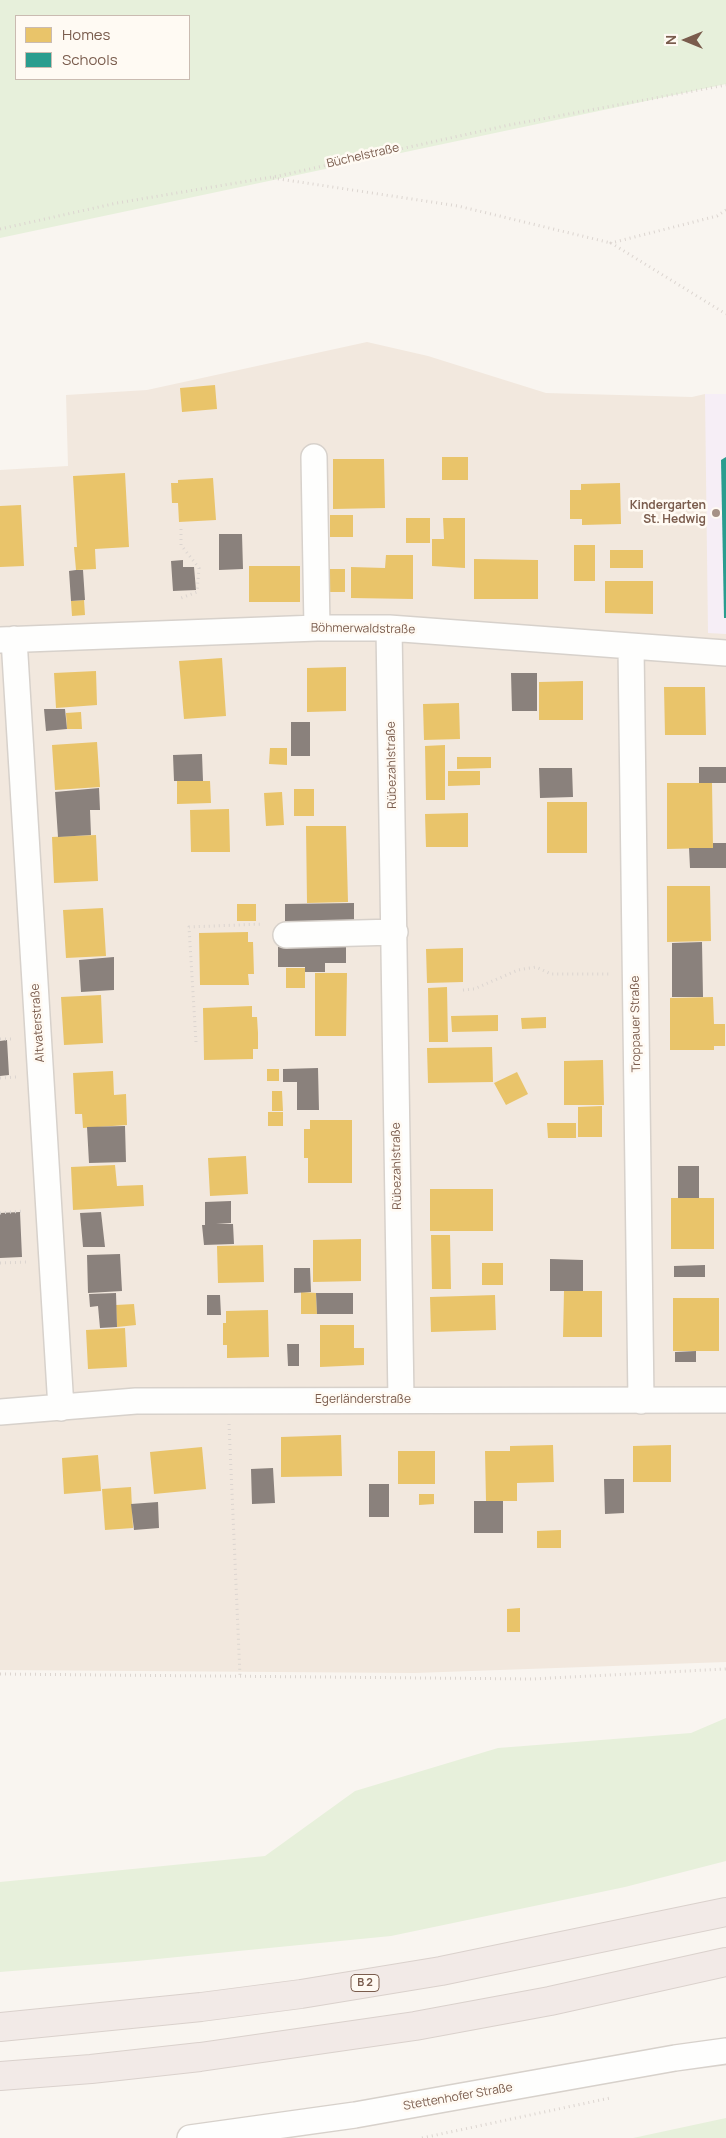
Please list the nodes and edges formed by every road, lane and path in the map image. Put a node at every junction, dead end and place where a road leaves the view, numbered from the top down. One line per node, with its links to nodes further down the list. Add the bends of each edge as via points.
1 (726, 85): 2 (path, Büchelstraße, via 509,125)
2 (270, 177): 4 (path, Büchelstraße, via 117,202); 5 (path, via 458,206)
3 (726, 210): 5 (path, via 717,216)
4 (0, 229)
5 (611, 243): 6 (path)
6 (726, 314)
7 (314, 457): 10 (street)
8 (181, 529): 9 (path, via 181,545 198,568 197,592)
9 (181, 598)
10 (317, 628): 11 (street, Böhmerwaldstraße); 12 (street, Böhmerwaldstraße)
11 (389, 628): 13 (street, Böhmerwaldstraße); 15 (street, Rübezahlstraße)
12 (7, 640): 24 (street, Altvaterstraße)
13 (631, 647): 14 (street, Böhmerwaldstraße); 17 (street, Troppauer Straße)
14 (726, 653)
15 (395, 932): 16 (street); 21 (street, Rübezahlstraße)
16 (286, 935): 19 (path, via 272,924 189,928)
17 (635, 974): 18 (path, via 551,974 536,967 518,970 474,989); 23 (street, Troppauer Straße)
18 (463, 990)
19 (196, 1042)
20 (228, 1400): 21 (street, Egerländerstraße); 24 (street, Egerländerstraße, via 136,1401); 28 (path)
21 (401, 1400): 23 (street, Egerländerstraße)
22 (726, 1400): 23 (street, Egerländerstraße)
23 (641, 1401)
24 (62, 1408): 25 (street, Egerländerstraße)
25 (0, 1412)
26 (726, 1670): 28 (path, via 533,1679)
27 (0, 1674): 28 (path)
28 (240, 1676)
29 (726, 1912): 31 (highway, B 2, via 450,1969 301,1994)
30 (726, 1962): 33 (highway, via 550,2001 406,2027 190,2058)
31 (0, 2027)
32 (726, 2051): 35 (street, Stettenhofer Straße, via 355,2115)
33 (0, 2076)
34 (619, 2096): 36 (path)
35 (190, 2138)
36 (422, 2138)

